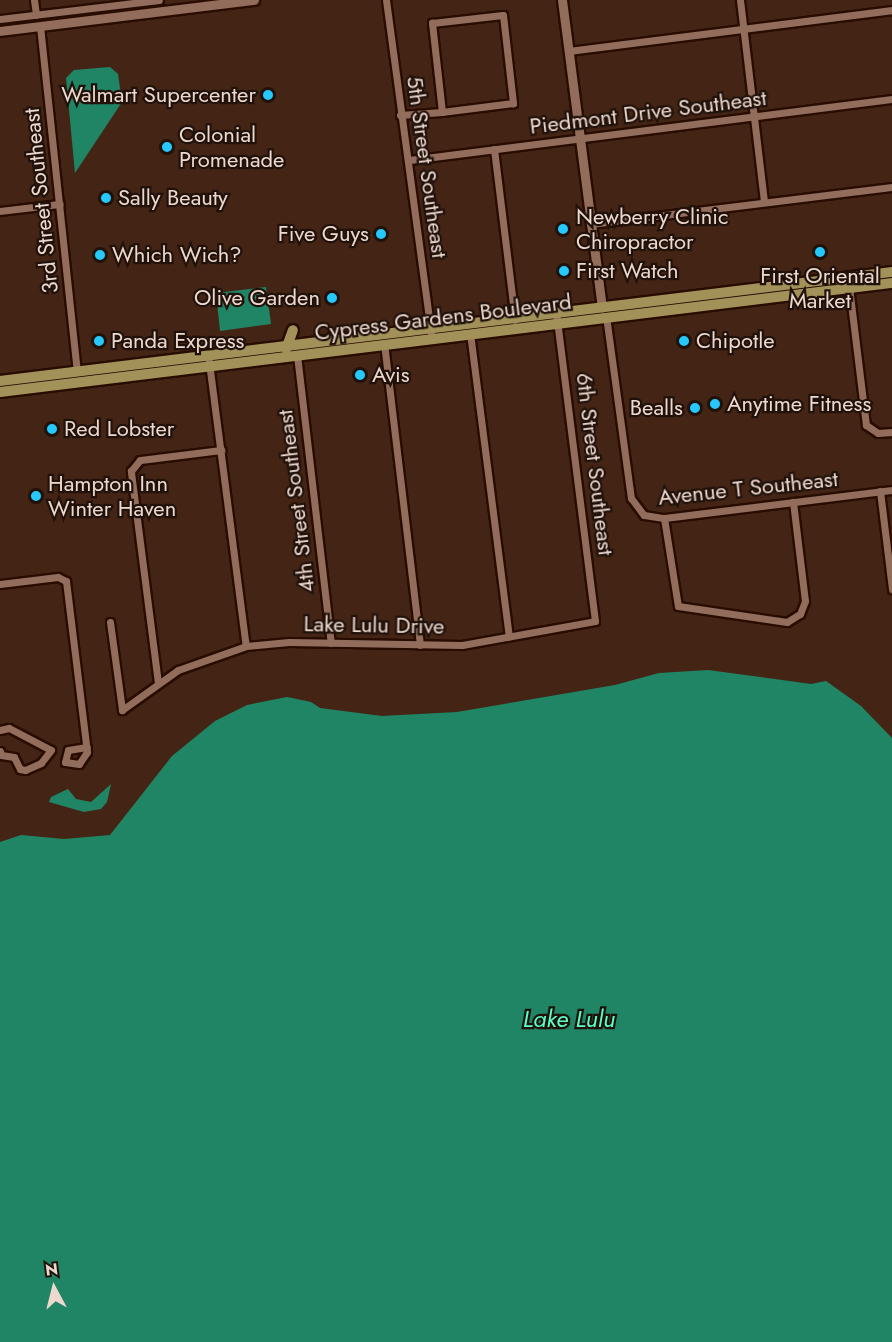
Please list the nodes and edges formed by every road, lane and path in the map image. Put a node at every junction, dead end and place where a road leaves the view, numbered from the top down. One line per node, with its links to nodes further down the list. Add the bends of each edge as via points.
1 (34, 0): 9 (street)
2 (159, 0): 7 (street)
3 (254, 0): 11 (street)
4 (386, 0): 17 (street, 5th Street Southeast)
5 (562, 0): 14 (street)
6 (740, 0): 12 (street)
7 (117, 3): 9 (street)
8 (892, 10): 12 (street)
9 (36, 15): 10 (street)
10 (0, 19)
11 (40, 26): 13 (street); 24 (street, 3rd Street Southeast)
12 (744, 29): 14 (street); 18 (street)
13 (0, 31)
14 (568, 51): 19 (street)
15 (892, 99): 18 (street, Piedmont Drive Southeast)
16 (442, 112): 16 (street, via 513,103 503,15 432,23); 17 (street)
17 (400, 115): 21 (street, 5th Street Southeast)
18 (754, 116): 19 (street, Piedmont Drive Southeast); 23 (street)
19 (579, 138): 20 (street, Piedmont Drive Southeast); 26 (street)
20 (494, 149): 21 (street, Piedmont Drive Southeast); 36 (street)
21 (409, 160): 39 (street, 5th Street Southeast)
22 (892, 187): 23 (street)
23 (764, 202): 26 (street)
24 (60, 204): 25 (street); 43 (street, 3rd Street Southeast)
25 (0, 211)
26 (590, 224): 34 (street)
27 (892, 272): 28 (main road, Cypress Gardens Boulevard)
28 (849, 283): 29 (main road, Cypress Gardens Boulevard); 30 (main road, Cypress Gardens Boulevard); 32 (main road, Cypress Gardens Boulevard); 48 (street, via 866,425 878,433)
29 (892, 284)
30 (765, 287): 31 (main road, Cypress Gardens Boulevard); 32 (main road)
31 (722, 292): 33 (main road, via 712,298); 34 (main road, Cypress Gardens Boulevard)
32 (735, 301): 33 (main road, Cypress Gardens Boulevard)
33 (661, 309): 34 (main road, Cypress Gardens Boulevard)
34 (604, 311): 35 (main road, Cypress Gardens Boulevard); 53 (street, Avenue T Southeast, via 632,503 644,515)
35 (556, 317): 36 (main road, Cypress Gardens Boulevard); 56 (street, 6th Street Southeast)
36 (515, 322): 37 (main road, Cypress Gardens Boulevard)
37 (470, 328): 39 (main road, Cypress Gardens Boulevard); 58 (street)
38 (293, 330): 41 (main road)
39 (431, 333): 40 (main road, Cypress Gardens Boulevard)
40 (384, 339): 41 (main road, Cypress Gardens Boulevard); 41 (main road, Cypress Gardens Boulevard, via 331,340); 60 (street)
41 (293, 350): 42 (main road, Cypress Gardens Boulevard); 42 (main road, Cypress Gardens Boulevard, via 255,360); 59 (street, 4th Street Southeast)
42 (209, 360): 43 (main road, Cypress Gardens Boulevard); 45 (main road, Cypress Gardens Boulevard); 49 (street)
43 (77, 371): 45 (main road, Cypress Gardens Boulevard)
44 (0, 381): 45 (main road, Cypress Gardens Boulevard)
45 (32, 382): 46 (main road); 47 (main road, Cypress Gardens Boulevard)
46 (0, 386)
47 (0, 392)
48 (892, 432)
49 (221, 450): 61 (street); 62 (street, via 140,460 131,471)
50 (892, 490): 51 (street, Avenue T Southeast)
51 (880, 491): 52 (street, Avenue T Southeast); 55 (street)
52 (793, 502): 53 (street, Avenue T Southeast); 53 (street, via 805,601 800,614 787,622 678,606)
53 (664, 518)
54 (0, 584): 64 (street, via 58,577 66,581)
55 (892, 589)
56 (595, 621): 58 (street, Lake Lulu Drive)
57 (110, 622): 62 (street, Lake Lulu Drive, via 122,710)
58 (509, 637): 60 (street, Lake Lulu Drive, via 462,645)
59 (331, 643): 60 (street, Lake Lulu Drive); 61 (street, Lake Lulu Drive, via 272,642)
60 (420, 645)
61 (246, 646): 62 (street, Lake Lulu Drive, via 209,657)
62 (158, 683)
63 (0, 730): 65 (street, via 9,728 51,750 41,763 26,770 20,769 14,757)
64 (87, 747)
65 (0, 754)

